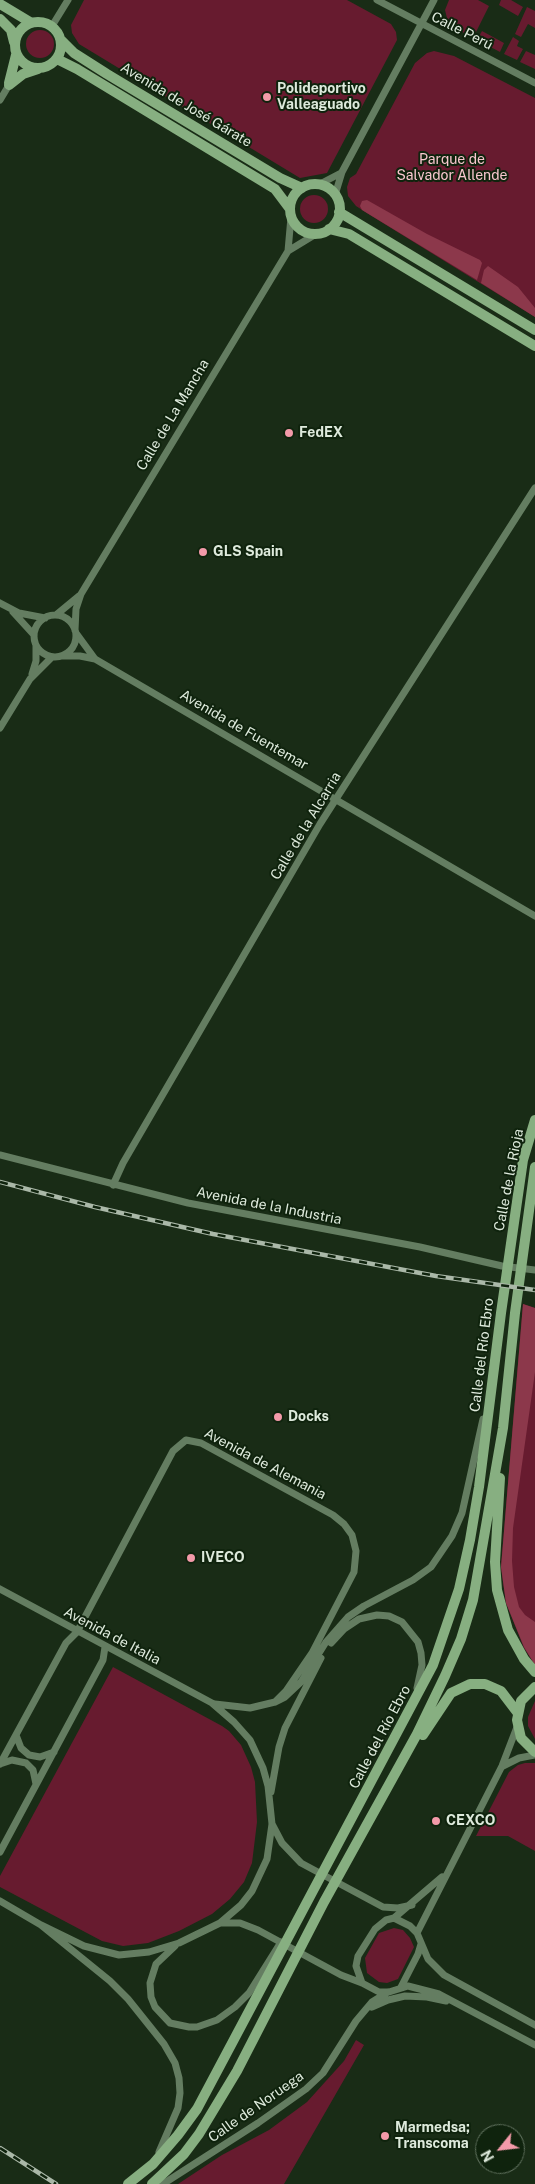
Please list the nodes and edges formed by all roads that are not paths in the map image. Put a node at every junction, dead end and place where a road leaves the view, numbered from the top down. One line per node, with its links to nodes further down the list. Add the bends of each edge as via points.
1 (68, 0): 8 (street)
2 (377, 0): 7 (street, Calle Perú)
3 (434, 0): 7 (street)
4 (0, 4): 6 (main road)
5 (0, 19): 10 (main road, via 10,30)
6 (30, 22): 8 (main road, via 45,22); 10 (main road, via 20,30)
7 (422, 24): 14 (street, Calle Perú); 17 (street)
8 (52, 26): 9 (main road)
9 (61, 40): 12 (main road); 19 (main road, Avenida de José Gárate, via 74,53 107,74)
10 (14, 42): 11 (main road)
11 (16, 55): 13 (main road, via 29,67); 15 (main road)
12 (57, 59): 13 (main road, via 47,67); 22 (main road, Avenida de José Gárate, via 275,189)
13 (38, 68): 15 (main road, via 22,74)
14 (535, 83)
15 (8, 85): 16 (street)
16 (0, 100)
17 (342, 172): 18 (street); 20 (street)
18 (318, 185): 19 (main road); 20 (main road)
19 (302, 188): 22 (main road, via 292,200)
20 (335, 195): 21 (main road)
21 (339, 212): 23 (main road); 26 (main road)
22 (291, 213): 24 (main road, via 301,230); 25 (street, Calle de La Mancha)
23 (329, 229): 24 (main road); 27 (main road, via 349,234)
24 (316, 234): 25 (street, Calle de La Mancha)
25 (288, 250): 29 (street, Calle de La Mancha)
26 (535, 330)
27 (535, 346)
28 (535, 488): 42 (street, Calle de la Alcarria)
29 (81, 594): 32 (street, Calle de La Mancha); 34 (street, Calle de La Mancha, via 76,609)
30 (0, 603): 31 (street)
31 (7, 607): 33 (street); 35 (street)
32 (56, 615): 33 (street); 34 (street, via 68,620)
33 (45, 618): 35 (street)
34 (75, 632): 37 (street, via 73,647); 39 (street, Avenida de Fuentemar)
35 (34, 635): 36 (street)
36 (36, 644): 38 (street); 40 (street, via 36,661)
37 (61, 656): 38 (street); 39 (street, Avenida de Fuentemar)
38 (52, 657): 40 (street)
39 (96, 659): 42 (street, Avenida de Fuentemar)
40 (30, 679): 41 (street)
41 (0, 728)
42 (336, 798): 43 (street, Avenida de Fuentemar); 47 (street, Calle de la Alcarria)
43 (535, 916)
44 (535, 1120): 48 (main road, Calle de la Rioja, via 523,1160)
45 (0, 1155): 47 (street, Avenida de la Industria)
46 (535, 1167): 49 (main road, Calle de la Rioja)
47 (113, 1185): 50 (street, Avenida de la Industria, via 188,1203)
48 (510, 1246): 51 (main road, Calle del Río Ebro)
49 (524, 1248): 52 (main road, Calle del Río Ebro)
50 (535, 1270)
51 (493, 1382): 58 (street, via 462,1513 443,1552 431,1567 413,1580 348,1617 326,1642 295,1689); 61 (main road, Calle del Río Ebro, via 480,1487 459,1588 433,1666)
52 (503, 1428): 56 (main road, via 495,1562 497,1590 508,1630); 70 (main road, Calle del Río Ebro, via 473,1600 463,1631 441,1685)
53 (0, 1589): 54 (street, Avenida de Italia)
54 (77, 1632): 55 (street, Avenida de Italia); 58 (street, Avenida de Alemania, via 173,1451 186,1440 201,1443 333,1515 352,1535 356,1551 354,1572 312,1653); 63 (street, Avenida de Alemania, via 66,1642)
55 (105, 1647): 59 (street, Avenida de Italia); 64 (street, via 103,1660)
56 (535, 1672)
57 (535, 1687): 60 (main road)
58 (275, 1702): 59 (street, via 250,1708)
59 (212, 1703): 69 (street, via 250,1740 263,1768)
60 (517, 1712): 62 (main road); 70 (main road, via 509,1699 494,1686 470,1684 451,1693)
61 (402, 1725): 69 (street, via 419,1682 422,1665 418,1642 402,1622 390,1616 360,1619 344,1629 329,1645 292,1714 280,1747); 74 (main road, Calle del Río Ebro)
62 (517, 1727): 65 (main road, via 521,1738); 67 (street)
63 (16, 1734): 64 (street, via 21,1748 29,1755 40,1757); 66 (street, Avenida de Alemania)
64 (54, 1751): 68 (street)
65 (535, 1754): 67 (street)
66 (0, 1764): 68 (street, Avenida de Alemania, via 12,1760 26,1763 33,1770)
67 (502, 1766): 73 (street)
68 (35, 1787): 72 (street)
69 (269, 1802): 71 (street)
70 (378, 1806): 93 (main road, Calle del Río Ebro, via 213,2112 184,2154)
71 (272, 1824): 76 (street, via 282,1843 301,1862); 79 (street, via 269,1850 261,1875 241,1905)
72 (0, 1852)
73 (447, 1872): 77 (street); 81 (street)
74 (311, 1893): 82 (street, via 249,1993 210,2024 197,2027 170,2023 155,2007 150,1989 152,1973 162,1957); 91 (main road, Calle del Río Ebro, via 197,2109)
75 (0, 1901): 80 (street)
76 (374, 1903): 77 (street, via 393,1908); 78 (street)
77 (412, 1904): 78 (street)
78 (394, 1918): 81 (street); 84 (street, via 374,1929 358,1956 356,1966)
79 (220, 1923): 82 (street); 84 (street, via 240,1923 258,1930)
80 (41, 1925): 82 (street, via 84,1946 110,1954 139,1954); 91 (street, via 128,1999 152,2026 175,2063 180,2093 178,2108)
81 (418, 1933): 83 (street)
82 (179, 1943)
83 (421, 1943): 85 (street); 89 (street, via 428,1959 444,1975)
84 (362, 1983): 86 (street, via 379,1992)
85 (401, 1987): 86 (street); 87 (street, via 425,1989)
86 (389, 1992): 88 (street, Calle de Noruega, via 372,2002)
87 (465, 2008): 88 (street, Calle de Noruega, via 427,1997 405,1996); 90 (street)
88 (366, 2010): 94 (street, Calle de Noruega, via 323,2073 306,2089)
89 (535, 2025)
90 (535, 2046)
91 (153, 2164): 92 (main road, Calle del Río Ebro)
92 (128, 2184)
93 (152, 2184)
94 (163, 2184)

